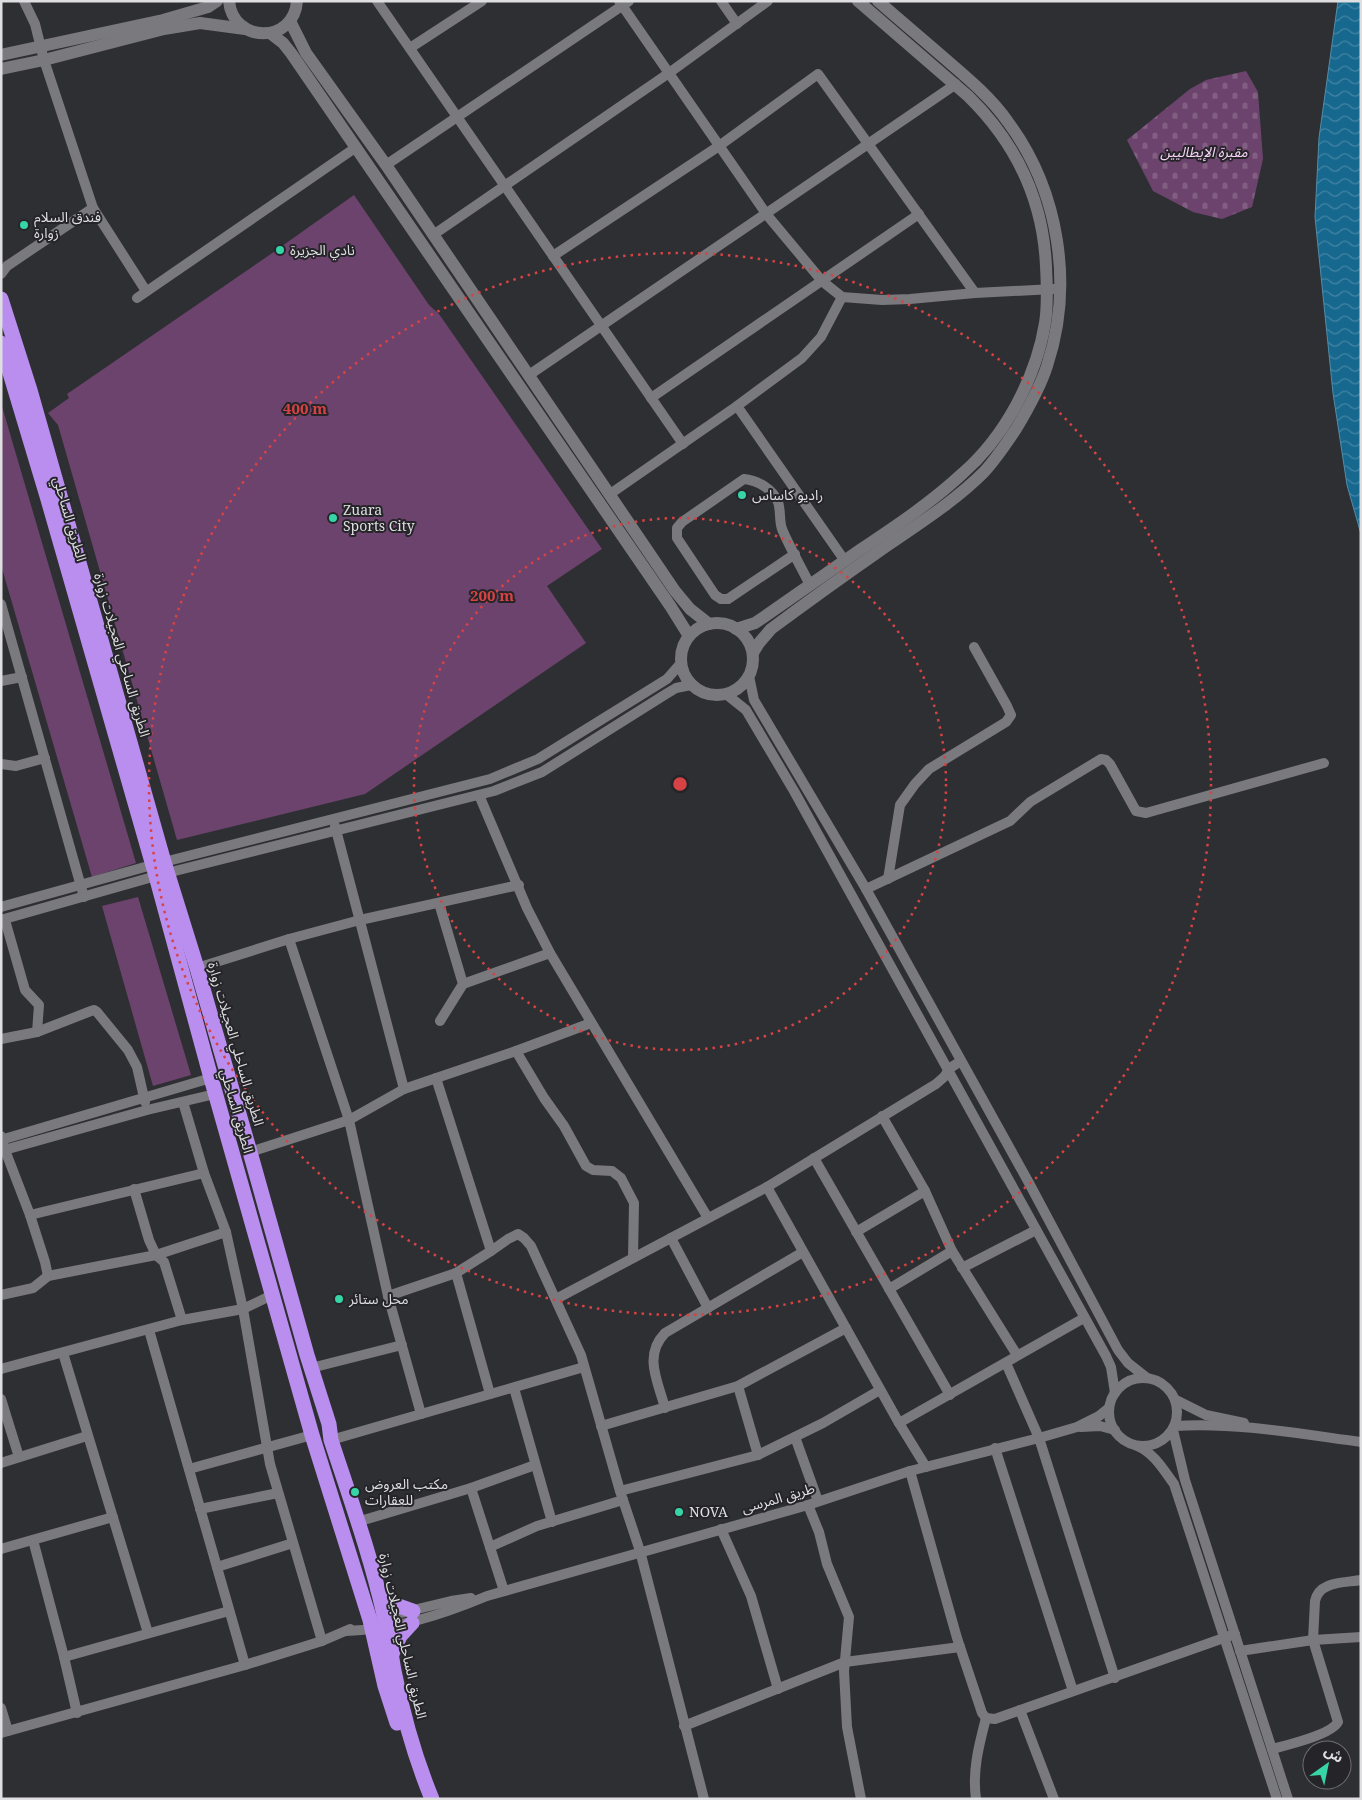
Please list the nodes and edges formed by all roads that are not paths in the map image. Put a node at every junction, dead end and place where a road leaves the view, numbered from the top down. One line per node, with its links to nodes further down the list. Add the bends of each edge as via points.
1 (24, 1): 16 (street, via 35,24)
2 (217, 1): 16 (street, via 208,7 163,20)
3 (229, 1): 14 (street, via 234,18)
4 (297, 1): 12 (street)
5 (377, 1): 17 (street)
6 (482, 1): 17 (street)
7 (722, 1): 13 (street)
8 (768, 1): 13 (street)
9 (858, 1): 22 (street)
10 (878, 1): 37 (street, via 970,81 998,108 1017,134 1052,214)
11 (623, 3): 21 (street); 23 (street)
12 (290, 21): 15 (street); 27 (street, via 306,53)
13 (737, 24): 21 (street)
14 (245, 29): 15 (street); 19 (street, via 200,23)
15 (270, 33): 26 (street, via 292,53)
16 (41, 48): 18 (street); 19 (street)
17 (410, 48): 23 (street)
18 (1, 55)
19 (44, 60): 20 (street); 29 (street)
20 (1, 69)
21 (669, 73): 25 (street); 28 (street)
22 (956, 84): 24 (street); 36 (street, via 985,112 1020,162 1045,241)
23 (458, 118): 27 (street); 28 (street)
24 (868, 145): 25 (street, via 818,74); 30 (street); 31 (street)
25 (719, 146): 30 (street); 33 (street)
26 (355, 148): 38 (street); 49 (street)
27 (386, 165): 32 (street)
28 (505, 186): 32 (street); 33 (street)
29 (93, 208): 34 (street, via 7,266); 38 (street)
30 (767, 214): 35 (street); 43 (street)
31 (919, 214): 35 (street); 39 (street)
32 (433, 235): 45 (street)
33 (553, 256): 43 (street)
34 (1, 274)
35 (822, 281): 40 (street); 46 (street)
36 (1047, 289): 37 (street); 39 (street); 52 (street, via 1045,322 1035,364 1016,404 996,436)
37 (1060, 289): 52 (street, via 1058,324 1047,368 1027,411 984,472)
38 (146, 291): 41 (street)
39 (975, 293): 40 (street, via 882,300)
40 (842, 297): 48 (street, via 813,348)
41 (137, 298)
42 (1, 299): 77 (highway, الطريق الساحلي العجيلات زوارة, via 32,400)
43 (602, 326): 45 (street); 46 (street)
44 (1, 343): 77 (highway, الطريق الساحلي)
45 (529, 375): 47 (street)
46 (651, 398): 50 (street)
47 (549, 403): 49 (street); 51 (street)
48 (737, 406): 50 (street); 54 (street)
49 (537, 411): 60 (street)
50 (683, 444): 51 (street)
51 (610, 494): 57 (street, via 675,591)
52 (947, 496): 54 (street); 62 (street, via 771,629)
53 (794, 554): 53 (street, via 781,527 778,502 772,492 744,478 677,528 677,538 715,595 721,599 728,599); 55 (street)
54 (844, 561): 55 (street)
55 (810, 585): 58 (street, via 755,623)
56 (1, 604): 59 (street)
57 (709, 624): 58 (street, via 723,623); 60 (street, via 694,630)
58 (736, 629): 62 (street, via 744,635)
59 (5, 633): 65 (street)
60 (689, 636): 63 (street, via 681,653)
61 (974, 647): 78 (street, via 1011,715 1006,722 929,768 915,784 900,805)
62 (753, 653): 64 (street)
63 (681, 663): 67 (street); 72 (street, via 666,679)
64 (749, 676): 68 (street, via 739,688); 81 (street, via 754,700)
65 (22, 678): 66 (street); 69 (street)
66 (1, 681)
67 (691, 685): 68 (street, via 713,695); 73 (street, via 676,688)
68 (726, 694): 97 (street, via 746,710 785,775)
69 (45, 758): 71 (street, via 16,766); 79 (street)
70 (1324, 763): 78 (street, via 1146,814 1136,811 1110,764 1101,759 1030,802 1010,821)
71 (1, 764)
72 (527, 765): 73 (street); 75 (street, via 490,779)
73 (531, 776): 74 (street)
74 (479, 795): 76 (street); 80 (street)
75 (333, 819): 76 (street); 77 (street)
76 (336, 831): 77 (street); 86 (street)
77 (160, 869): 79 (street); 82 (street); 89 (highway, الطريق الساحلي العجيلات زوارة); 98 (highway, الطريق الساحلي)
78 (888, 879): 81 (street)
79 (80, 885): 82 (street); 84 (street)
80 (519, 885): 83 (street); 88 (street)
81 (866, 890): 96 (street)
82 (84, 897): 85 (street)
83 (440, 903): 86 (street); 90 (street)
84 (1, 907)
85 (3, 920): 93 (street, via 25,990 39,1005)
86 (360, 920): 87 (street); 100 (street)
87 (289, 939): 89 (street); 106 (street)
88 (550, 953): 90 (street); 92 (street)
89 (197, 968): 110 (highway, الطريق الساحلي العجيلات زوارة)
90 (464, 984): 91 (street)
91 (440, 1021)
92 (591, 1023): 95 (street); 117 (street)
93 (37, 1032): 94 (street); 102 (street, via 94,1010 138,1067)
94 (1, 1039)
95 (516, 1051): 99 (street); 126 (street, via 586,1166 593,1170 612,1171 621,1178 634,1203)
96 (960, 1061): 97 (street); 148 (street, via 1118,1350 1128,1364)
97 (948, 1070): 105 (street, via 941,1081); 118 (street)
98 (211, 1078): 101 (highway, الطريق الساحلي); 102 (street)
99 (436, 1078): 100 (street); 122 (street)
100 (404, 1089): 106 (street)
101 (216, 1094): 103 (street); 131 (highway, الطريق الساحلي)
102 (144, 1098): 104 (street); 107 (street)
103 (183, 1102): 104 (street); 112 (street)
104 (146, 1110): 108 (street)
105 (882, 1116): 111 (street); 115 (street)
106 (349, 1120): 110 (street); 133 (street)
107 (37, 1129): 108 (street); 109 (street)
108 (40, 1140): 109 (street)
109 (2, 1143): 116 (street)
110 (250, 1152): 146 (highway, الطريق الساحلي العجيلات زوارة)
111 (814, 1158): 113 (street); 120 (street)
112 (204, 1173): 114 (street); 119 (street)
113 (767, 1187): 117 (street); 124 (street)
114 (134, 1189): 116 (street); 125 (street)
115 (925, 1191): 120 (street); 123 (street)
116 (30, 1216): 129 (street)
117 (708, 1218): 121 (street)
118 (1036, 1230): 127 (street); 137 (street)
119 (226, 1232): 125 (street); 136 (street)
120 (856, 1232): 130 (street)
121 (671, 1238): 126 (street); 135 (street)
122 (491, 1251): 128 (street); 134 (street, via 518,1234 524,1238)
123 (952, 1251): 127 (street); 130 (street)
124 (803, 1252): 135 (street); 139 (street)
125 (156, 1255): 129 (street); 138 (street, via 164,1262)
126 (633, 1258): 134 (street)
127 (962, 1268): 143 (street)
128 (456, 1273): 133 (street); 153 (street)
129 (48, 1276): 132 (street, via 33,1288)
130 (889, 1289): 154 (street)
131 (272, 1294): 136 (street); 166 (highway, الطريق الساحلي)
132 (1, 1295)
133 (388, 1296): 141 (street)
134 (556, 1299): 145 (street)
135 (708, 1308): 157 (street, via 666,1333 655,1347 655,1371)
136 (243, 1309): 138 (street); 173 (street)
137 (1084, 1318): 143 (street); 152 (street, via 1111,1367)
138 (182, 1320): 140 (street)
139 (846, 1328): 149 (street); 151 (street)
140 (148, 1330): 142 (street); 180 (street)
141 (402, 1345): 146 (street); 159 (street)
142 (63, 1353): 147 (street); 167 (street)
143 (1016, 1355): 144 (street)
144 (1006, 1363): 154 (street); 169 (street)
145 (584, 1367): 150 (street); 161 (street)
146 (311, 1368): 170 (highway, الطريق الساحلي العجيلات زوارة)
147 (1, 1369)
148 (1147, 1378): 152 (street, via 1134,1378); 156 (street, via 1164,1385)
149 (738, 1386): 157 (street); 175 (street)
150 (514, 1388): 153 (street); 178 (street)
151 (880, 1390): 160 (street); 168 (street)
152 (1114, 1393): 158 (street)
153 (490, 1394): 159 (street)
154 (950, 1395): 160 (street)
155 (1, 1399): 176 (street)
156 (1176, 1400): 163 (street, via 1178,1409); 165 (street, via 1206,1415)
157 (665, 1408): 161 (street)
158 (1109, 1408): 162 (street, طريق المرسى); 164 (street)
159 (421, 1414): 170 (street)
160 (899, 1424): 179 (street)
161 (601, 1426): 184 (street)
162 (1077, 1427): 164 (street, طريق المرسى, via 1100,1426); 169 (street, طريق المرسى)
163 (1174, 1428): 165 (street, via 1194,1425); 172 (street, via 1163,1440 1150,1446); 205 (street, via 1185,1480)
164 (1115, 1430): 172 (street, via 1126,1442)
165 (1274, 1430): 171 (street)
166 (312, 1435): 173 (street); 203 (highway, الطريق الساحلي)
167 (87, 1436): 176 (street); 188 (street)
168 (795, 1437): 175 (street); 185 (street)
169 (1039, 1438): 174 (street, طريق المرسى); 216 (street)
170 (331, 1440): 189 (highway, الطريق الساحلي العجيلات زوارة)
171 (1361, 1442)
172 (1136, 1446): 207 (street, via 1154,1456 1174,1484)
173 (268, 1448): 180 (street); 183 (street)
174 (995, 1448): 179 (street, طريق المرسى); 218 (street)
175 (758, 1455): 184 (street)
176 (19, 1457): 177 (street)
177 (1, 1462)
178 (535, 1465): 182 (street); 190 (street)
179 (926, 1467): 181 (street, طريق المرسى)
180 (189, 1469): 187 (street)
181 (910, 1471): 185 (street, طريق المرسى); 210 (street)
182 (471, 1488): 189 (street); 194 (street)
183 (278, 1493): 187 (street); 193 (street)
184 (621, 1495): 190 (street); 196 (street)
185 (818, 1501): 186 (street, طريق المرسى)
186 (808, 1505): 191 (street, طريق المرسى); 214 (street, via 849,1617)
187 (200, 1509): 197 (street)
188 (113, 1517): 192 (street); 204 (street)
189 (358, 1522): 199 (highway, الطريق الساحلي العجيلات زوارة)
190 (552, 1522): 194 (street)
191 (721, 1529): 196 (street, طريق المرسى); 217 (street, via 751,1596)
192 (33, 1540): 195 (street); 213 (street)
193 (293, 1543): 197 (street); 209 (street)
194 (490, 1547): 200 (street)
195 (1, 1550)
196 (640, 1551): 200 (street, طريق المرسى); 223 (street)
197 (217, 1567): 201 (street)
198 (1361, 1580): 208 (street, via 1320,1589 1315,1601)
199 (378, 1590): 202 (highway); 203 (highway, الطريق الساحلي العجيلات زوارة)
200 (504, 1591): 202 (street, طريق المرسى, via 451,1611)
201 (230, 1611): 204 (street); 215 (street)
202 (413, 1617): 203 (street, طريق المرسى); 212 (highway)
203 (378, 1624): 209 (street, طريق المرسى, via 346,1631); 212 (highway, الطريق الساحلي العجيلات زوارة); 226 (highway, الطريق الساحلي, via 385,1686)
204 (148, 1633): 213 (street)
205 (1235, 1634): 207 (street); 211 (street)
206 (1361, 1637): 208 (street)
207 (1224, 1638): 216 (street); 232 (street)
208 (1313, 1640): 211 (street); 225 (street, via 1338,1722 1332,1729 1313,1737)
209 (322, 1641): 215 (street, طريق المرسى)
210 (960, 1647): 214 (street); 222 (street)
211 (1240, 1651): 225 (street)
212 (392, 1654): 227 (highway, الطريق الساحلي العجيلات زوارة, via 407,1727)
213 (64, 1657): 221 (street)
214 (845, 1662): 217 (street); 229 (street, via 847,1727)
215 (245, 1665): 221 (street, طريق المرسى)
216 (1115, 1678): 218 (street)
217 (778, 1689): 223 (street)
218 (1073, 1691): 220 (street)
219 (1, 1708): 224 (street)
220 (1020, 1710): 222 (street, via 995,1719); 231 (street)
221 (77, 1713): 224 (street, طريق المرسى)
222 (986, 1718): 230 (street, via 975,1768)
223 (684, 1726): 228 (street)
224 (5, 1732)
225 (1272, 1749): 233 (street)
226 (424, 1799)
227 (432, 1799)
228 (704, 1799)
229 (861, 1799)
230 (976, 1799)
231 (1054, 1799)
232 (1277, 1799)
233 (1288, 1799)

